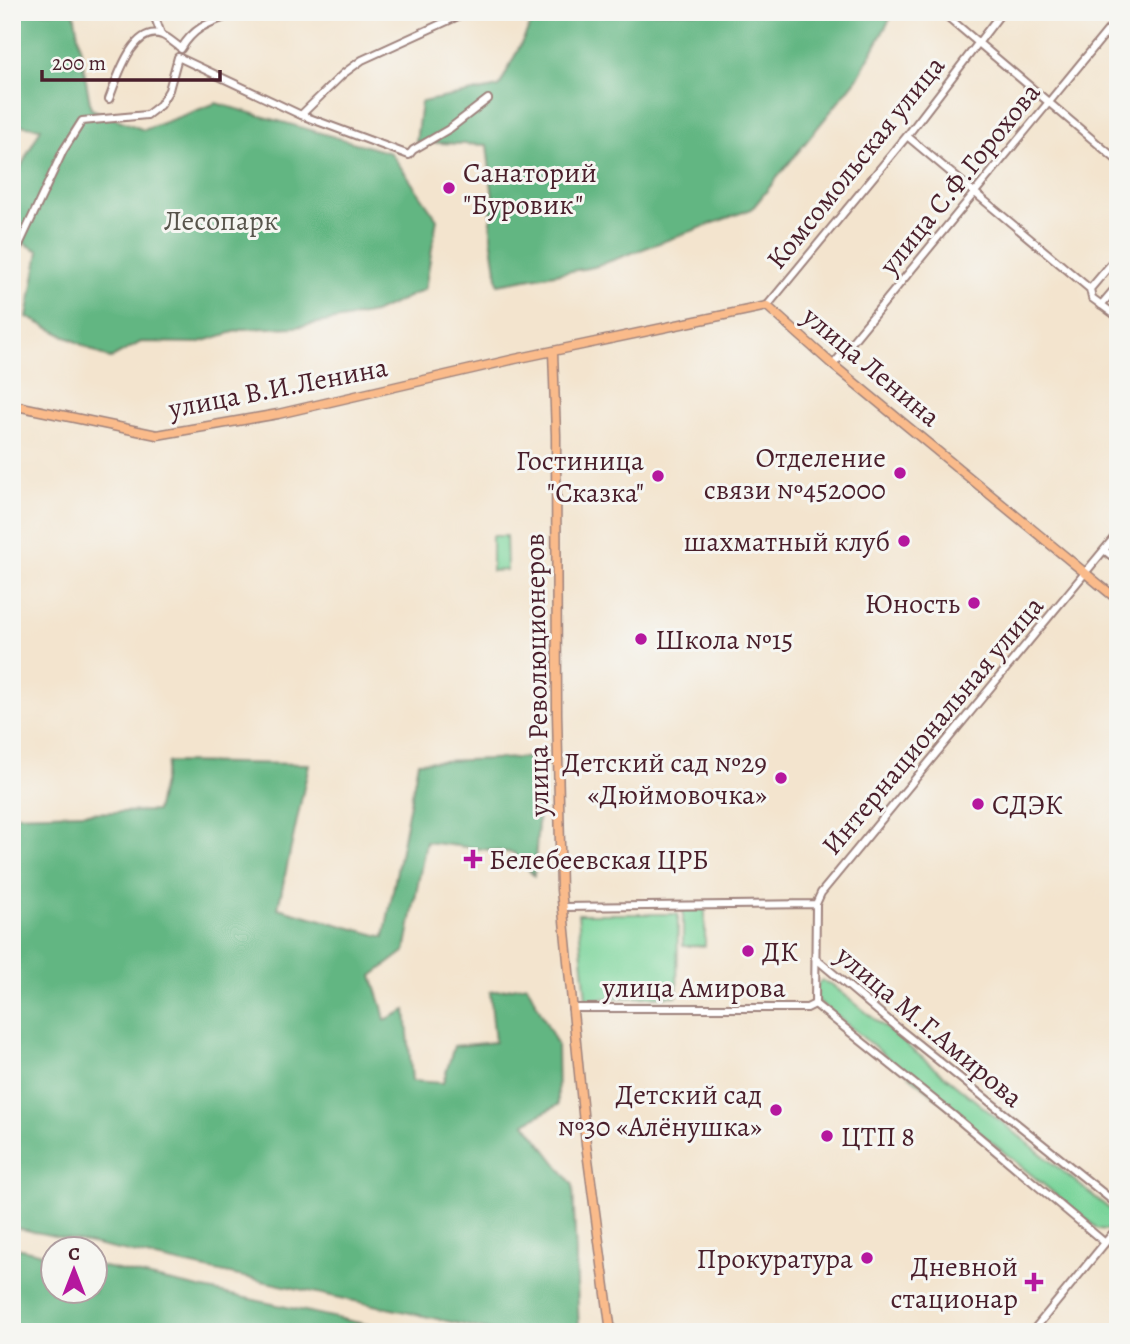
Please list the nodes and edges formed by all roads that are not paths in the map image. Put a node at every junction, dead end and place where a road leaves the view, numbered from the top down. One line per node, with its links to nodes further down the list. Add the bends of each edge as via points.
1 (153, 12): 7 (street)
2 (239, 12): 9 (street, via 198,28)
3 (467, 12): 14 (street, via 362,60)
4 (942, 12): 8 (street)
5 (1002, 12): 8 (street, Комсомольская улица)
6 (1118, 18): 13 (street, улица С.Ф.Горохова)
7 (161, 34): 9 (street); 11 (street, via 146,35 134,45)
8 (979, 41): 13 (street); 15 (street, Комсомольская улица)
9 (181, 48): 10 (street)
10 (178, 57): 14 (street); 19 (street, via 169,90 147,115 82,121)
11 (109, 99)
12 (488, 99): 14 (street, via 409,155)
13 (1048, 101): 16 (street); 17 (street, улица С.Ф.Горохова)
14 (301, 115)
15 (907, 136): 17 (street); 23 (street, Комсомольская улица)
16 (1118, 160)
17 (974, 194): 21 (street); 26 (street, улица С.Ф.Горохова)
18 (1118, 256): 21 (street)
19 (12, 260)
20 (1118, 285): 22 (street)
21 (1090, 289): 22 (street)
22 (1101, 305): 24 (street)
23 (767, 306): 25 (main road, улица Ленина); 26 (main road, улица Ленина)
24 (1118, 317)
25 (553, 352): 27 (main road, улица В.И.Ленина, via 278,414 157,435); 34 (main road, улица Революционеров)
26 (833, 365): 31 (main road, улица Ленина)
27 (12, 405)
28 (1118, 533): 29 (street, Интернациональная улица)
29 (1104, 550): 30 (street); 31 (street, Интернациональная улица)
30 (1118, 561)
31 (1085, 573): 32 (main road, улица Ленина); 33 (street, Интернациональная улица, via 821,892)
32 (1118, 600)
33 (816, 904): 34 (street); 35 (street)
34 (562, 906): 37 (main road, улица Революционеров)
35 (815, 958): 36 (street, улица М.Г.Амирова); 38 (street, улица М.Г.Амирова)
36 (815, 1004): 37 (street, улица Амирова, via 807,1008); 40 (street, улица М.Г.Амирова)
37 (572, 1008): 41 (main road, улица Революционеров)
38 (1118, 1205)
39 (1118, 1227): 40 (street)
40 (1104, 1242): 42 (street)
41 (611, 1332)
42 (1032, 1332)

